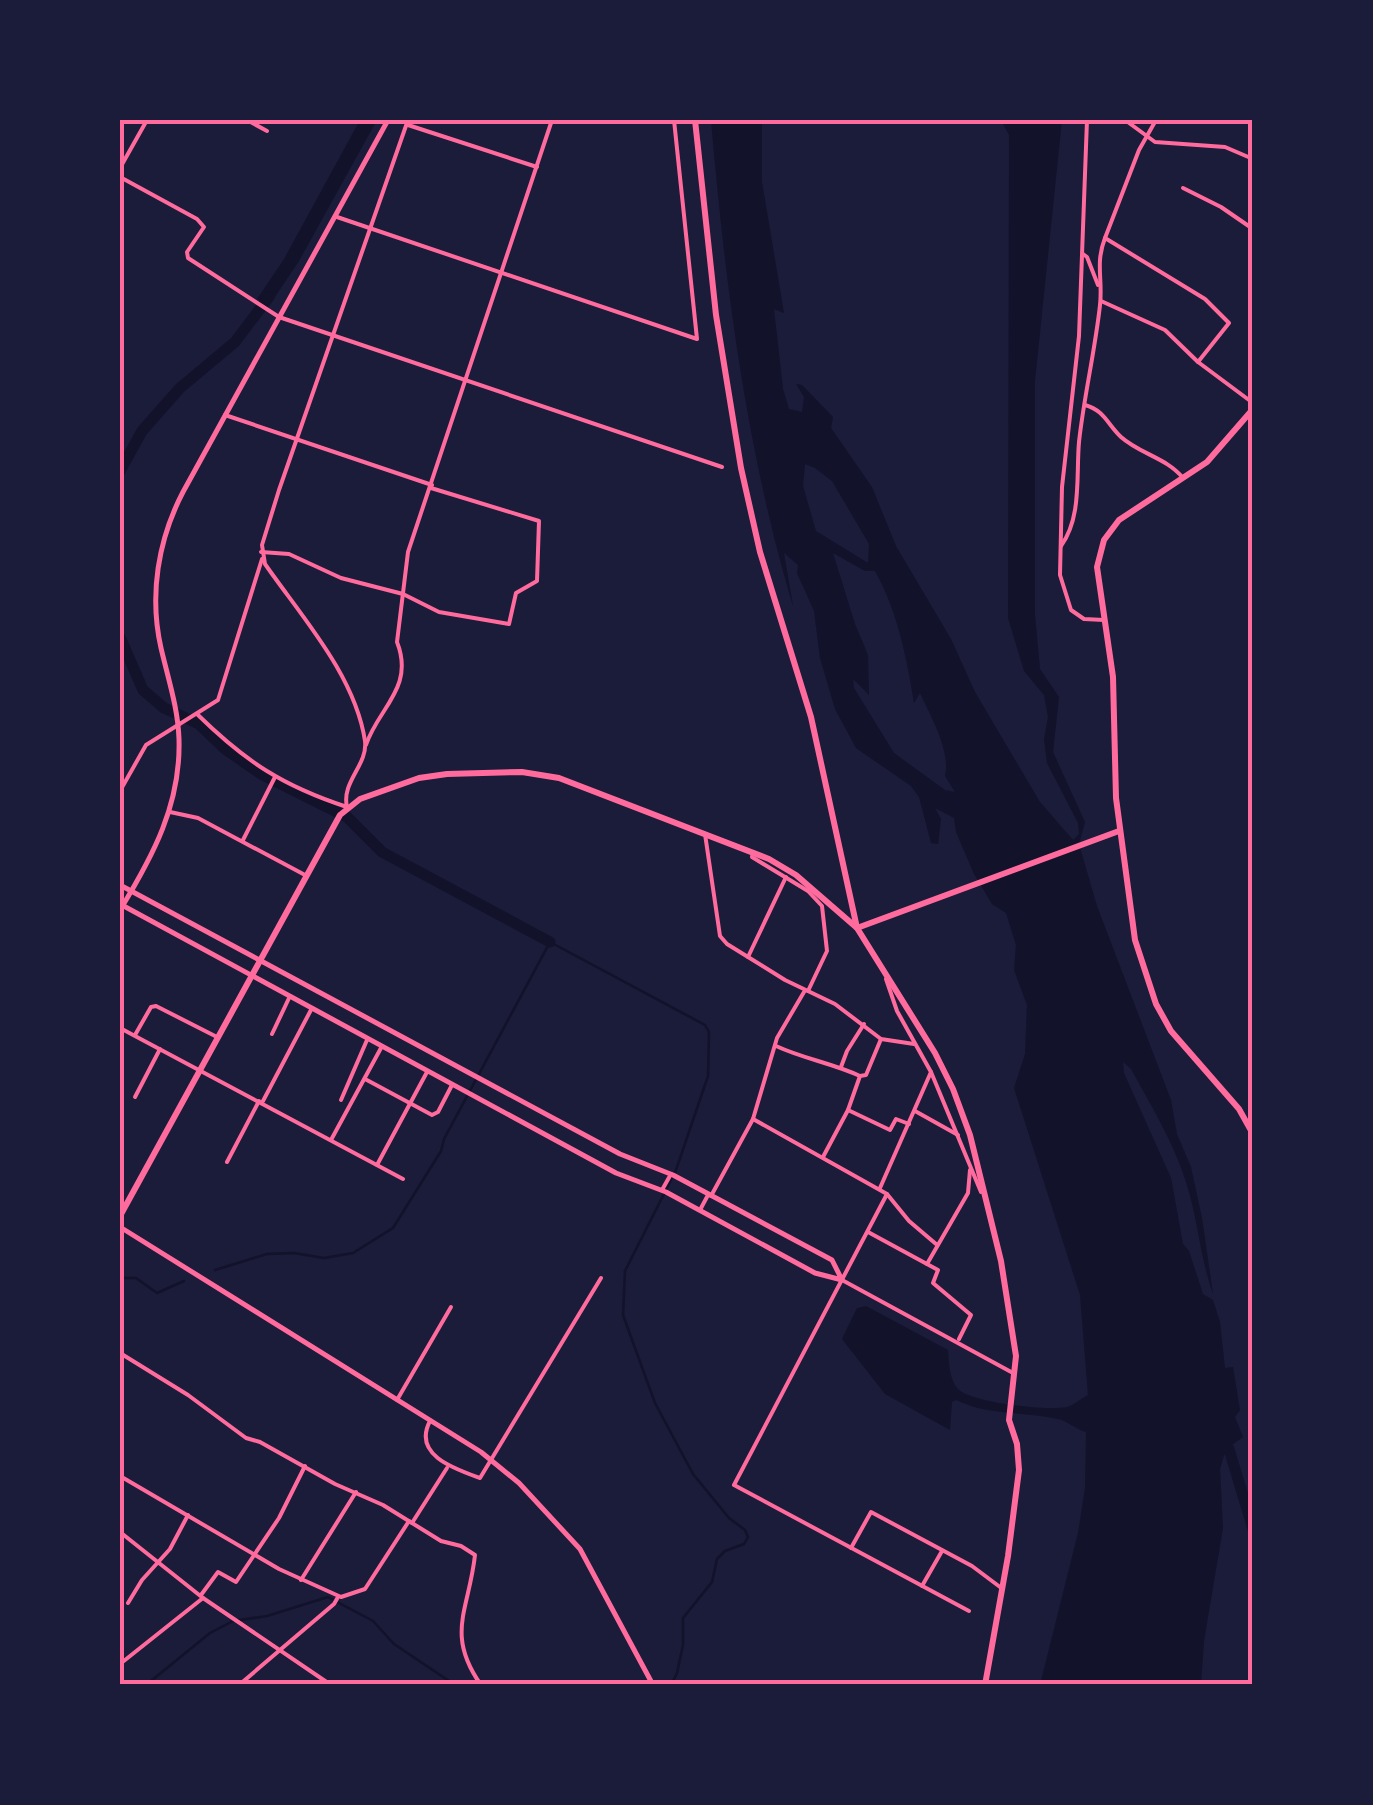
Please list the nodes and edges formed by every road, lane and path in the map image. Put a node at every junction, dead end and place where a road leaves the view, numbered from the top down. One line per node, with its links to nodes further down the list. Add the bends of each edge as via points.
1 (147, 120): 15 (street)
2 (246, 120): 11 (street)
3 (388, 120): 18 (street)
4 (552, 120): 14 (street)
5 (674, 120): 23 (street, via 697,338)
6 (695, 120): 58 (main road, via 741,468)
7 (1087, 120): 22 (street)
8 (1125, 120): 12 (street)
9 (1156, 120): 12 (street)
10 (408, 122): 14 (street); 20 (street)
11 (267, 131)
12 (1146, 138): 13 (street, via 1225,146); 21 (street)
13 (1253, 159)
14 (536, 167): 23 (street)
15 (120, 168)
16 (120, 177): 26 (street, via 197,219 204,227 188,258)
17 (1183, 188): 19 (street)
18 (336, 216): 20 (street); 26 (street)
19 (1253, 229)
20 (370, 230): 23 (street); 27 (street)
21 (1105, 238): 24 (street, via 1098,257); 28 (street, via 1204,299 1229,323)
22 (1082, 254): 24 (street); 37 (street)
23 (501, 273): 29 (street)
24 (1100, 288): 25 (street)
25 (1101, 301): 28 (street, via 1164,330); 30 (street)
26 (279, 317): 27 (street); 32 (street)
27 (333, 334): 29 (street); 33 (street)
28 (1198, 362): 31 (street)
29 (466, 380): 34 (street); 36 (street)
30 (1085, 405): 35 (street); 37 (street, via 1076,505)
31 (1253, 406): 35 (main road, via 1218,452)
32 (225, 414): 33 (street); 42 (street, via 172,513 160,558 158,631)
33 (296, 439): 36 (street); 38 (street)
34 (722, 467)
35 (1182, 478): 40 (main road, via 1119,520 1104,540 1097,567)
36 (431, 486): 39 (street, via 408,552); 39 (street, via 539,522 537,581 516,593 509,624 440,612)
37 (1060, 547): 40 (street, via 1061,584 1071,610)
38 (262, 555): 39 (street, via 289,554 342,578); 41 (street, via 218,700); 43 (street, via 338,668)
39 (403, 594): 43 (street, via 400,685)
40 (1104, 620): 50 (main road, via 1113,677)
41 (198, 715): 42 (street); 44 (street)
42 (175, 727): 45 (street, via 146,745); 48 (street, via 178,764)
43 (365, 749): 47 (street)
44 (275, 777): 47 (street); 51 (street)
45 (123, 778): 46 (street)
46 (120, 791)
47 (344, 811): 49 (main road, via 419,778 522,772 560,778); 53 (main road)
48 (170, 812): 51 (street); 56 (street)
49 (705, 832): 52 (main road); 59 (street, via 720,936)
50 (1116, 832): 58 (main road); 92 (main road, via 1129,915 1156,1004)
51 (243, 840): 53 (street)
52 (753, 852): 54 (street); 58 (main road, via 796,875)
53 (307, 876): 60 (main road)
54 (786, 877): 59 (street); 63 (street, via 822,906 826,951)
55 (120, 885): 56 (street)
56 (131, 891): 57 (street); 60 (street)
57 (121, 907): 62 (street)
58 (861, 927): 61 (main road)
59 (748, 958): 63 (street)
60 (261, 960): 62 (main road); 99 (street, via 620,1154)
61 (883, 972): 73 (street); 105 (main road, via 953,1089)
62 (252, 975): 64 (street); 70 (main road)
63 (806, 991): 66 (street); 74 (street)
64 (290, 996): 65 (street); 68 (street)
65 (312, 1008): 72 (street); 86 (street)
66 (864, 1024): 71 (street); 77 (street)
67 (120, 1029): 69 (street)
68 (272, 1034)
69 (136, 1035): 70 (street, via 156,1006); 76 (street)
70 (216, 1037): 78 (main road)
71 (881, 1039): 73 (street); 81 (street)
72 (367, 1040): 75 (street); 85 (street)
73 (914, 1044): 80 (street)
74 (775, 1046): 77 (street); 90 (street)
75 (382, 1047): 79 (street); 82 (street)
76 (160, 1049): 78 (street); 84 (street)
77 (841, 1068): 81 (street)
78 (199, 1069): 86 (street); 107 (main road)
79 (428, 1071): 83 (street); 87 (street)
80 (931, 1072): 89 (street); 93 (street)
81 (860, 1076): 88 (street)
82 (365, 1079): 87 (street); 94 (street)
83 (452, 1085): 87 (street, via 432,1115); 102 (street, via 616,1173)
84 (134, 1096)
85 (341, 1100)
86 (260, 1102): 94 (street); 96 (street)
87 (410, 1104): 97 (street)
88 (848, 1110): 91 (street, via 890,1130 896,1119); 95 (street)
89 (915, 1111): 91 (street); 93 (street)
90 (753, 1118): 95 (street); 104 (street)
91 (909, 1124): 101 (street)
92 (1253, 1134)
93 (958, 1135): 98 (street)
94 (331, 1140): 97 (street)
95 (823, 1157): 101 (street)
96 (227, 1162)
97 (377, 1165): 100 (street)
98 (970, 1167): 105 (street); 110 (street, via 968,1193)
99 (670, 1174): 102 (street); 104 (street)
100 (404, 1180)
101 (880, 1188): 103 (street)
102 (662, 1190): 106 (street)
103 (888, 1194): 109 (street); 110 (street)
104 (709, 1195): 106 (street); 113 (street, via 832,1260)
105 (987, 1200): 117 (main road)
106 (700, 1210): 113 (street, via 815,1273)
107 (120, 1216)
108 (120, 1227): 118 (street)
109 (868, 1232): 111 (street); 113 (street)
110 (937, 1246): 111 (street)
111 (927, 1264): 115 (street, via 938,1270 933,1282 971,1315)
112 (602, 1278): 120 (street)
113 (842, 1280): 115 (street); 128 (street, via 734,1484)
114 (451, 1307): 118 (street)
115 (958, 1342): 117 (street)
116 (120, 1353): 121 (street, via 246,1438)
117 (1015, 1374): 134 (main road, via 1009,1420 1019,1470)
118 (397, 1400): 119 (street)
119 (430, 1421): 120 (street); 122 (street, via 426,1444)
120 (490, 1459): 122 (street, via 480,1478); 144 (street, via 580,1549)
121 (305, 1466): 124 (street); 130 (street)
122 (448, 1466): 126 (street)
123 (120, 1476): 125 (street)
124 (356, 1492): 126 (street); 132 (street)
125 (188, 1514): 130 (street); 131 (street)
126 (411, 1522): 136 (street, via 366,1589); 143 (street, via 474,1555 460,1633 462,1652)
127 (120, 1532): 131 (street)
128 (851, 1548): 129 (street, via 872,1512); 133 (street)
129 (942, 1550): 133 (street); 134 (street)
130 (255, 1555): 132 (street); 135 (street, via 234,1584 218,1572)
131 (158, 1563): 135 (street); 137 (street)
132 (301, 1580): 136 (street)
133 (922, 1586): 138 (street)
134 (1002, 1590): 145 (main road)
135 (201, 1597): 139 (street); 140 (street)
136 (338, 1597): 139 (street)
137 (128, 1602)
138 (969, 1611)
139 (279, 1648): 141 (street); 142 (street)
140 (120, 1664)
141 (239, 1685)
142 (331, 1685)
143 (482, 1685)
144 (653, 1685)
145 (985, 1685)

